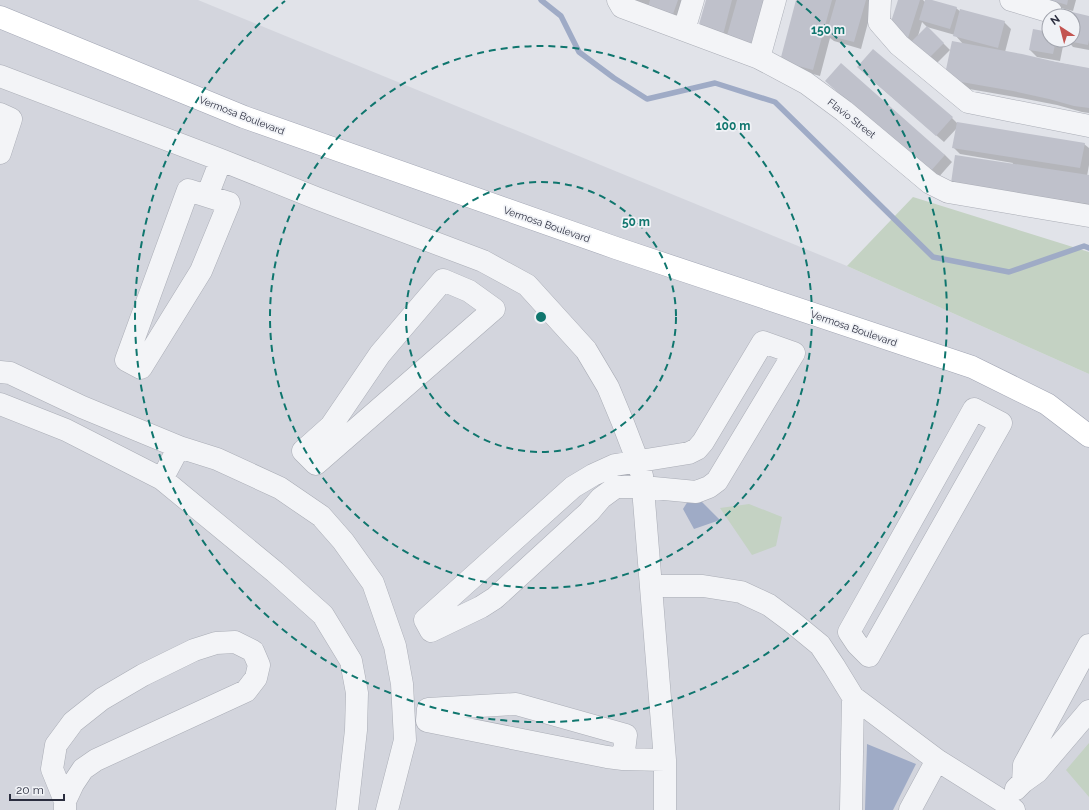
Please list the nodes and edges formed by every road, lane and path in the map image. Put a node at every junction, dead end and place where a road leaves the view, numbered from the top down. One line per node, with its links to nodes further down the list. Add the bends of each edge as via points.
1 (618, 0): 8 (street, Flavio Street, via 622,7)
2 (693, 0): 8 (street)
3 (775, 0): 9 (street)
4 (880, 0): 13 (street, via 879,22 899,46 968,102)
5 (1011, 0): 6 (street)
6 (1041, 9)
7 (0, 17): 22 (main road, Vermosa Boulevard, via 244,118 623,250 972,367 1046,404)
8 (684, 30): 9 (street, Flavio Street)
9 (759, 58): 17 (street, Flavio Street, via 806,83 844,111 930,183 948,192)
10 (6, 78): 11 (street); 15 (street)
11 (0, 108)
12 (0, 114): 14 (street, via 11,119)
13 (1089, 126)
14 (0, 153)
15 (221, 160): 16 (street); 18 (street)
16 (207, 196): 16 (street, via 188,190 126,360 141,368 201,271 229,203)
17 (1089, 216)
18 (484, 261): 19 (street); 24 (street, via 527,285 586,350 608,387)
19 (469, 291): 19 (street, via 443,280 380,354 331,426 303,451 316,464 494,309)
20 (5, 372): 21 (street); 23 (street)
21 (1, 404): 26 (street, via 66,430)
22 (1089, 436)
23 (179, 447): 26 (street); 42 (street, via 217,459 280,488 321,516 344,541 373,583 395,646 402,684 405,740)
24 (638, 462): 25 (street); 28 (street); 28 (street, via 689,453 697,449 704,442 763,342 794,353 717,481 696,492)
25 (615, 466): 27 (street); 27 (street, via 593,474 573,487 496,556 425,620 431,631 495,598 601,498)
26 (162, 479): 41 (street, via 323,615 350,661 357,693 356,730)
27 (616, 487): 28 (street)
28 (644, 487): 29 (street)
29 (652, 586): 32 (street, via 703,586 741,592 769,605 792,622 820,646); 36 (street)
30 (858, 644): 30 (street, via 869,656 1001,424 974,409 849,632); 32 (street)
31 (1089, 645): 38 (street, via 1024,765)
32 (834, 666): 33 (street)
33 (853, 697): 37 (street); 44 (street)
34 (1089, 711): 38 (street, via 1037,772)
35 (623, 759): 35 (street, via 626,734 516,704 428,709 427,721); 36 (street)
36 (665, 760): 43 (street)
37 (937, 760): 40 (street); 45 (street)
38 (1023, 782): 40 (street)
39 (65, 805): 39 (street, via 82,769 96,760 246,691 256,678 259,665 252,651 236,642 216,643 194,650 102,699 73,722 56,745 52,769)
40 (1009, 806)
41 (347, 810)
42 (387, 810)
43 (665, 810)
44 (851, 810)
45 (910, 810)

